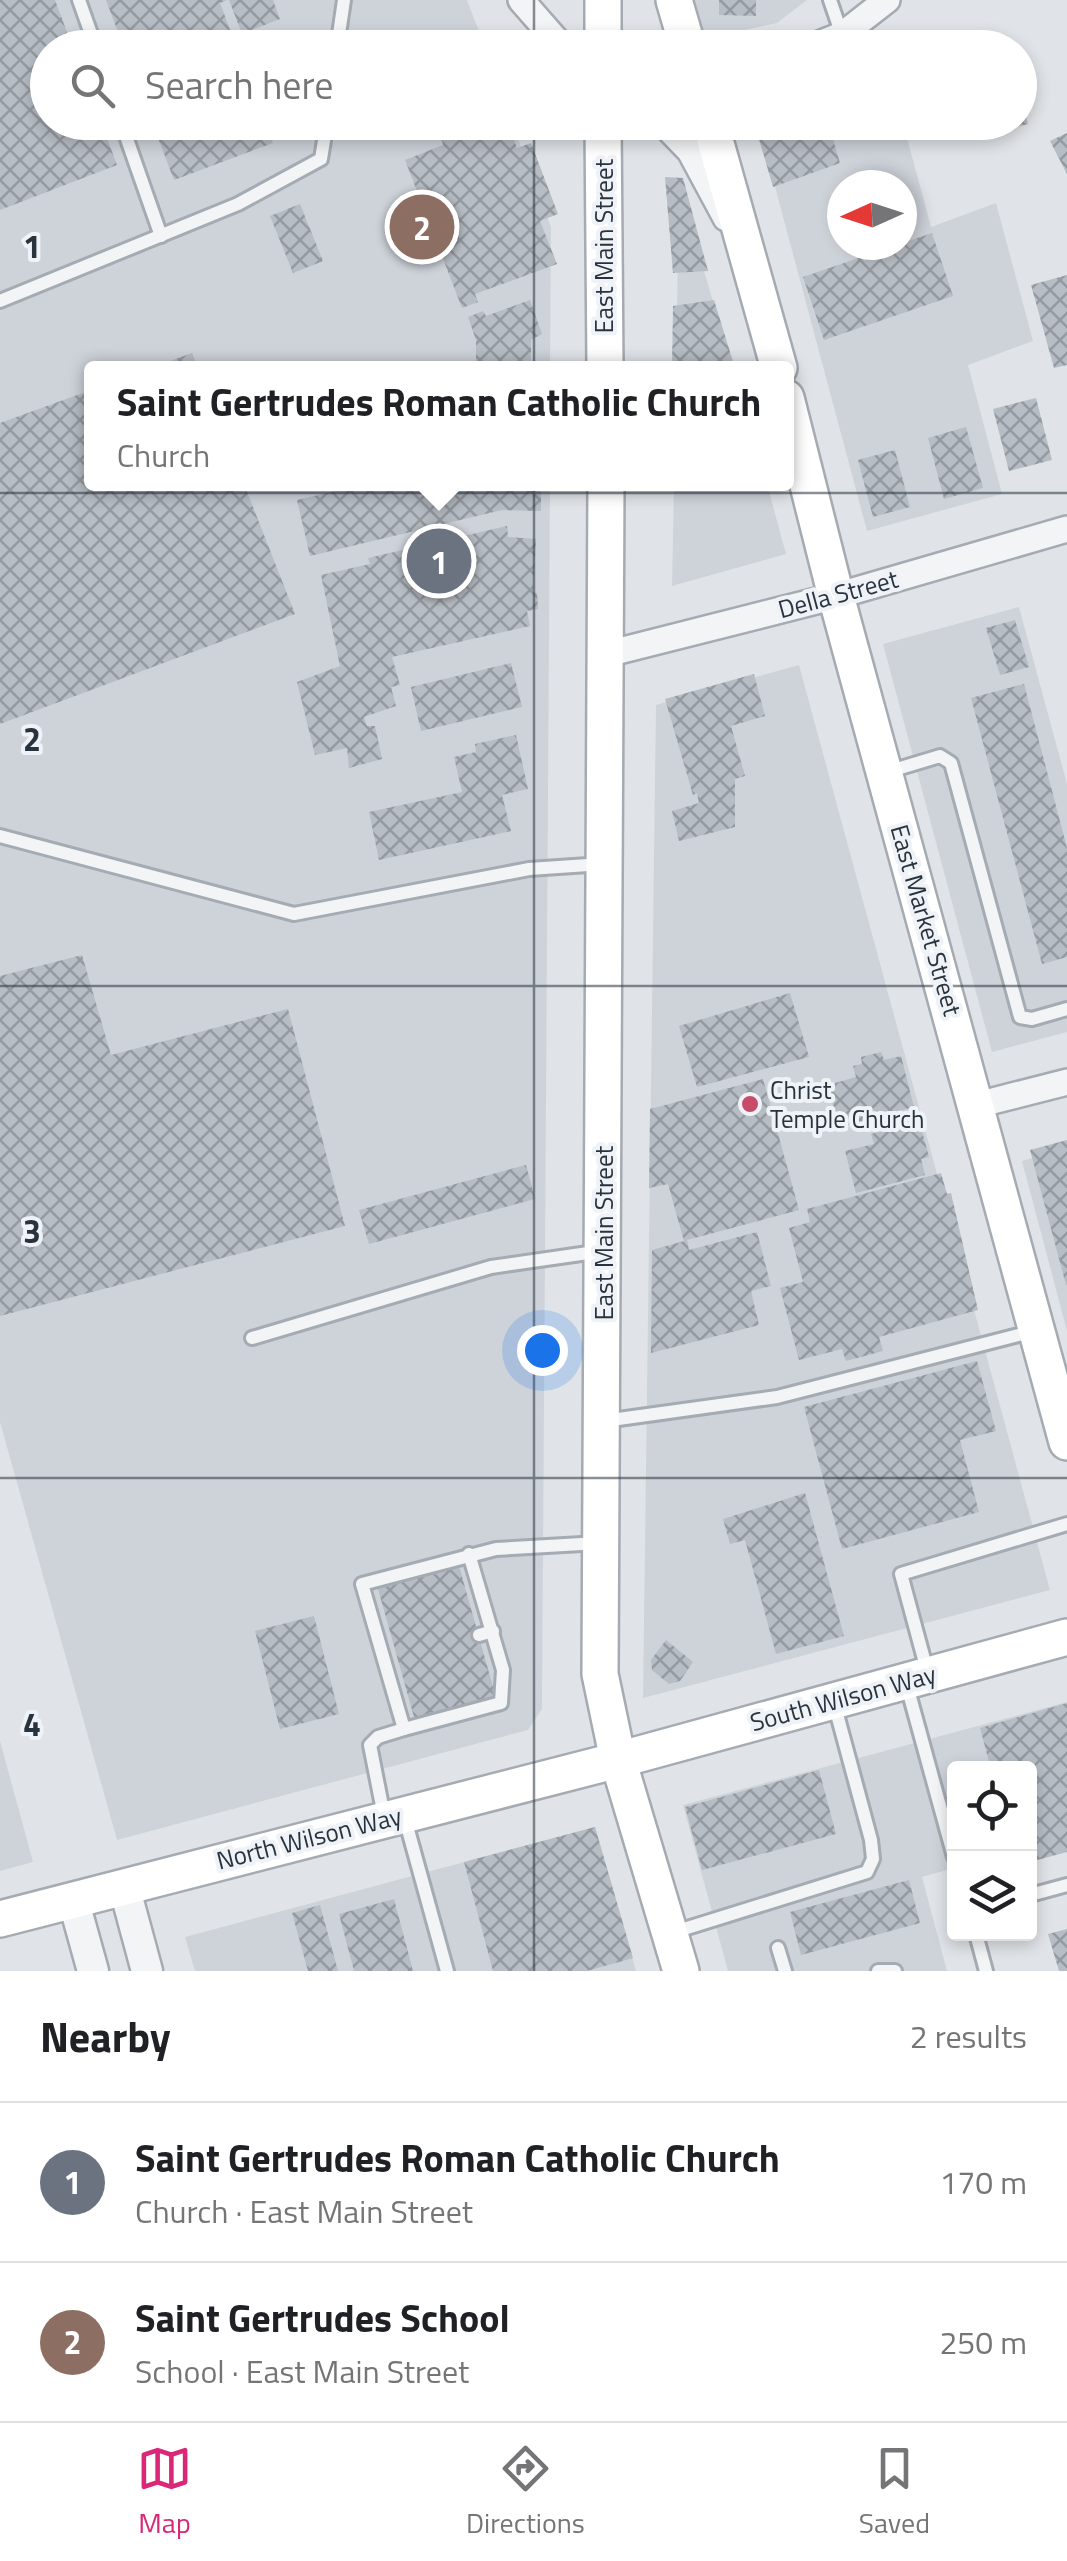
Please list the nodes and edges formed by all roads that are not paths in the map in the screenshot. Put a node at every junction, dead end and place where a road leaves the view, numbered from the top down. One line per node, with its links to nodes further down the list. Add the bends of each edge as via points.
1 (79, 0): 8 (lane)
2 (344, 0): 9 (lane)
3 (521, 0): 10 (street)
4 (603, 0): 11 (main road)
5 (674, 0): 12 (main road)
6 (830, 0): 13 (lane)
7 (887, 0): 14 (street)
8 (90, 30)
9 (340, 30)
10 (548, 30)
11 (603, 30)
12 (683, 30)
13 (840, 30)
14 (848, 30)
15 (128, 140): 20 (lane)
16 (324, 140): 20 (lane, via 321,159)
17 (603, 140): 23 (main road, East Main Street)
18 (679, 140): 21 (street)
19 (715, 140): 21 (main road)
20 (161, 236): 22 (lane)
21 (756, 276): 24 (main road)
22 (0, 301)
23 (605, 361)
24 (777, 361)
25 (794, 430): 28 (main road, East Market Street)
26 (606, 491): 29 (main road, East Main Street)
27 (1067, 530): 28 (street, Della Street)
28 (836, 596): 29 (street, Della Street); 30 (main road, East Market Street)
29 (607, 654): 32 (main road, East Main Street)
30 (885, 773): 33 (lane, via 940,756 951,762 1020,1016); 35 (main road, East Market Street)
31 (0, 836): 32 (lane, via 294,914 530,869)
32 (606, 864): 36 (main road, East Main Street)
33 (1067, 1009)
34 (1067, 1082): 35 (street)
35 (978, 1105): 37 (main road, East Market Street)
36 (604, 1251): 38 (lane, via 491,1267); 39 (main road, East Main Street)
37 (1036, 1330): 39 (lane, via 777,1397); 40 (main road, East Market Street)
38 (252, 1338)
39 (603, 1421): 42 (main road, East Main Street)
40 (1067, 1442)
41 (1067, 1524): 47 (lane, via 901,1574)
42 (602, 1543): 43 (lane); 50 (main road, East Main Street, via 600,1674)
43 (469, 1554): 44 (lane, via 474,1593); 49 (lane, via 362,1584 380,1620)
44 (493, 1631): 45 (lane); 49 (lane, via 502,1704)
45 (478, 1635)
46 (1067, 1637): 47 (main road, South Wilson Way)
47 (917, 1678): 48 (main road, South Wilson Way); 52 (lane)
48 (834, 1701): 50 (main road, South Wilson Way); 58 (lane, via 871,1840 867,1872)
49 (404, 1730): 51 (lane, via 370,1744)
50 (618, 1760): 51 (main road, North Wilson Way); 58 (main road, East Main Street)
51 (394, 1816): 54 (main road, North Wilson Way); 63 (lane)
52 (953, 1851)
53 (1067, 1885): 55 (lane)
54 (124, 1886): 56 (main road, North Wilson Way); 62 (street)
55 (1037, 1893)
56 (74, 1898): 57 (main road, North Wilson Way); 61 (street)
57 (0, 1919)
58 (671, 1933): 64 (main road, East Main Street)
59 (978, 1941): 68 (lane)
60 (778, 1948): 65 (lane)
61 (93, 1971)
62 (147, 1971)
63 (447, 1971)
64 (682, 1971)
65 (785, 1971)
66 (878, 1971): 67 (lane)
67 (895, 1971)
68 (986, 1971)

